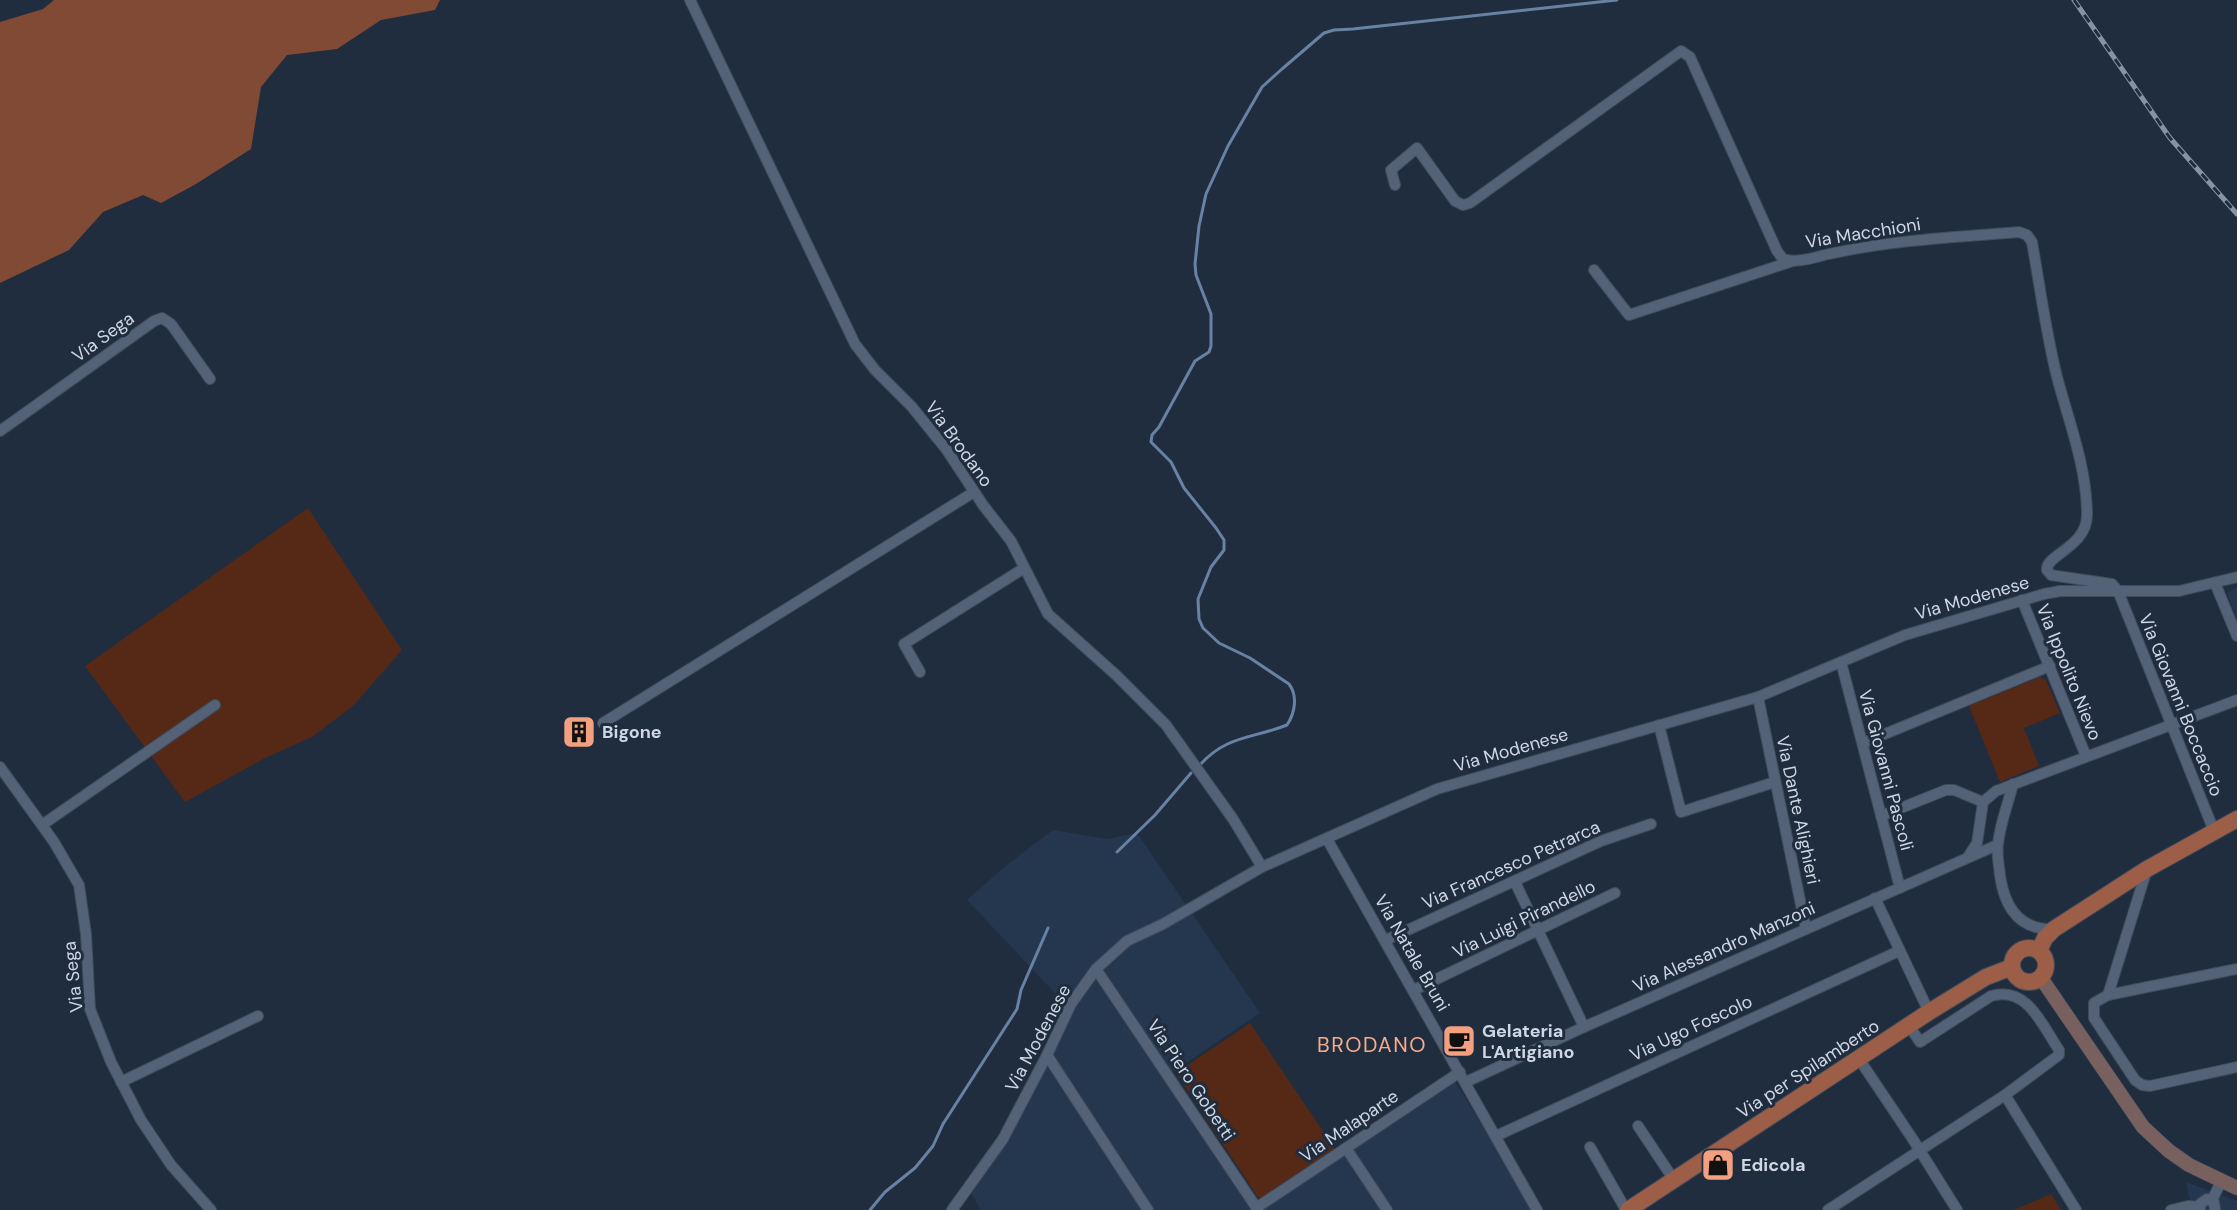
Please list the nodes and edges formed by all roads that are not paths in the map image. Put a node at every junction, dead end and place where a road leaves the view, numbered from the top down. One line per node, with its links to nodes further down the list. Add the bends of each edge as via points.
1 (690, 0): 7 (street, Via Brodano, via 855,344 912,407)
2 (1395, 185): 3 (street, Via Macchioni, via 1390,170 1417,148 1455,201 1470,203 1681,51 1690,57 1777,251 1783,259)
3 (1793, 261): 4 (street, via 1629,315); 11 (street, Via Macchioni, via 1879,243 2019,232 2027,235 2032,243 2054,362 2079,454 2087,507 2079,539 2049,561 2046,568 2057,576 2112,584)
4 (1594, 270)
5 (210, 379): 6 (street, Via Sega, via 171,324 162,318)
6 (0, 431)
7 (974, 492): 8 (street, Via Brodano, via 1011,541); 20 (street)
8 (1024, 568): 16 (street, via 904,644); 37 (street, Via Brodano, via 1048,614 1166,725)
9 (2237, 578): 10 (street, Via Modenese)
10 (2215, 583): 11 (street, Via Modenese, via 2179,591); 13 (street)
11 (2118, 591): 12 (street, Via Modenese, via 2060,591); 22 (street, Via Giovanni Boccaccio)
12 (2022, 600): 14 (street, Via Modenese, via 1905,635); 15 (street, Via Ippolito Nievo)
13 (2237, 636)
14 (1841, 662): 17 (street, Via Modenese); 23 (street, Via Giovanni Pascoli)
15 (2050, 666): 23 (street); 24 (street, Via Ippolito Nievo)
16 (920, 672)
17 (1758, 697): 21 (street, Via Modenese); 26 (street, Via Dante Alighieri)
18 (2237, 700): 22 (street)
19 (215, 705): 32 (street)
20 (603, 723)
21 (1659, 725): 26 (street, via 1681,812); 34 (street, Via Modenese, via 1437,789)
22 (2171, 726): 24 (street); 33 (street, Via Giovanni Boccaccio)
23 (1863, 743): 29 (street, Via Giovanni Pascoli)
24 (2086, 756): 27 (street)
25 (0, 767): 32 (street, Via Sega)
26 (1775, 782): 44 (street, Via Dante Alighieri)
27 (2013, 784): 28 (street); 35 (street)
28 (1983, 802): 29 (street, via 1946,790); 36 (street, via 1977,843)
29 (1881, 816): 40 (street, Via Giovanni Pascoli)
30 (2237, 819): 33 (main road)
31 (1651, 824): 39 (street, Via Francesco Petrarca, via 1601,841)
32 (42, 825): 64 (street, Via Sega, via 79,885 90,1009)
33 (2214, 831): 38 (main road)
34 (1328, 839): 37 (street, Via Modenese); 46 (street, Via Natale Bruni)
35 (1997, 845): 36 (street, Via Alessandro Manzoni); 43 (street, via 2001,889 2010,907 2018,917 2039,929)
36 (1968, 858): 40 (street, Via Alessandro Manzoni)
37 (1262, 867): 50 (street, Via Modenese, via 1127,941)
38 (2147, 869): 43 (main road); 54 (street)
39 (1515, 882): 45 (street); 46 (street, Via Francesco Petrarca)
40 (1900, 888): 42 (street, Via Alessandro Manzoni)
41 (1615, 893): 45 (street, Via Luigi Pirandello)
42 (1875, 898): 44 (street, Via Alessandro Manzoni); 47 (street)
43 (2054, 928): 48 (main road)
44 (1806, 929): 58 (street, Via Alessandro Manzoni)
45 (1539, 931): 53 (street, Via Luigi Pirandello); 58 (street)
46 (1386, 940): 53 (street, Via Natale Bruni)
47 (1899, 951): 55 (street); 68 (street, Via Ugo Foscolo)
48 (2039, 951): 49 (main road, Via per Spilamberto, via 2028,948 2018,952); 52 (main road, via 2046,964)
49 (2012, 967): 52 (main road, via 2023,982); 55 (main road, Via per Spilamberto, via 1986,977)
50 (1096, 969): 59 (street, Via Modenese, via 1071,1004); 76 (street, Via Piero Gobetti)
51 (2236, 972): 54 (street)
52 (2041, 978): 73 (main road, via 2143,1127 2169,1151)
53 (1414, 990): 62 (street, Via Natale Bruni)
54 (2108, 995): 61 (street, via 2094,1003 2094,1018 2142,1085)
55 (1929, 1012): 57 (main road, Via per Spilamberto)
56 (258, 1016): 64 (street)
57 (1909, 1026): 60 (main road, Via per Spilamberto); 66 (street, via 1920,1042 1991,996 2005,993 2025,1001 2059,1055)
58 (1584, 1027): 65 (street, Via Alessandro Manzoni)
59 (1047, 1055): 79 (street, Via Modenese, via 1003,1139); 80 (street)
60 (1859, 1059): 71 (street); 72 (main road, Via per Spilamberto)
61 (2236, 1067): 63 (street)
62 (1460, 1072): 65 (street, Via Natale Bruni); 70 (street, Via Malaparte)
63 (2237, 1079)
64 (121, 1082): 78 (street, Via Sega, via 171,1165)
65 (1466, 1082): 68 (street, Via Natale Bruni)
66 (2005, 1095): 71 (street); 86 (street)
67 (1638, 1126): 72 (street)
68 (1496, 1136): 82 (street, Via Natale Bruni)
69 (1590, 1147): 83 (street)
70 (1346, 1148): 76 (street, Via Malaparte); 81 (street)
71 (1920, 1150): 84 (street); 85 (street)
72 (1674, 1180): 83 (main road, Via per Spilamberto)
73 (2221, 1182): 74 (main road); 75 (street)
74 (2237, 1188)
75 (2214, 1205): 77 (street, via 2204,1200)
76 (1257, 1209)
77 (2200, 1209): 87 (street, via 2188,1206)
78 (211, 1210)
79 (952, 1210)
80 (1148, 1210)
81 (1387, 1210)
82 (1537, 1210)
83 (1627, 1210)
84 (1828, 1210)
85 (1957, 1210)
86 (2076, 1210)
87 (2172, 1210)

